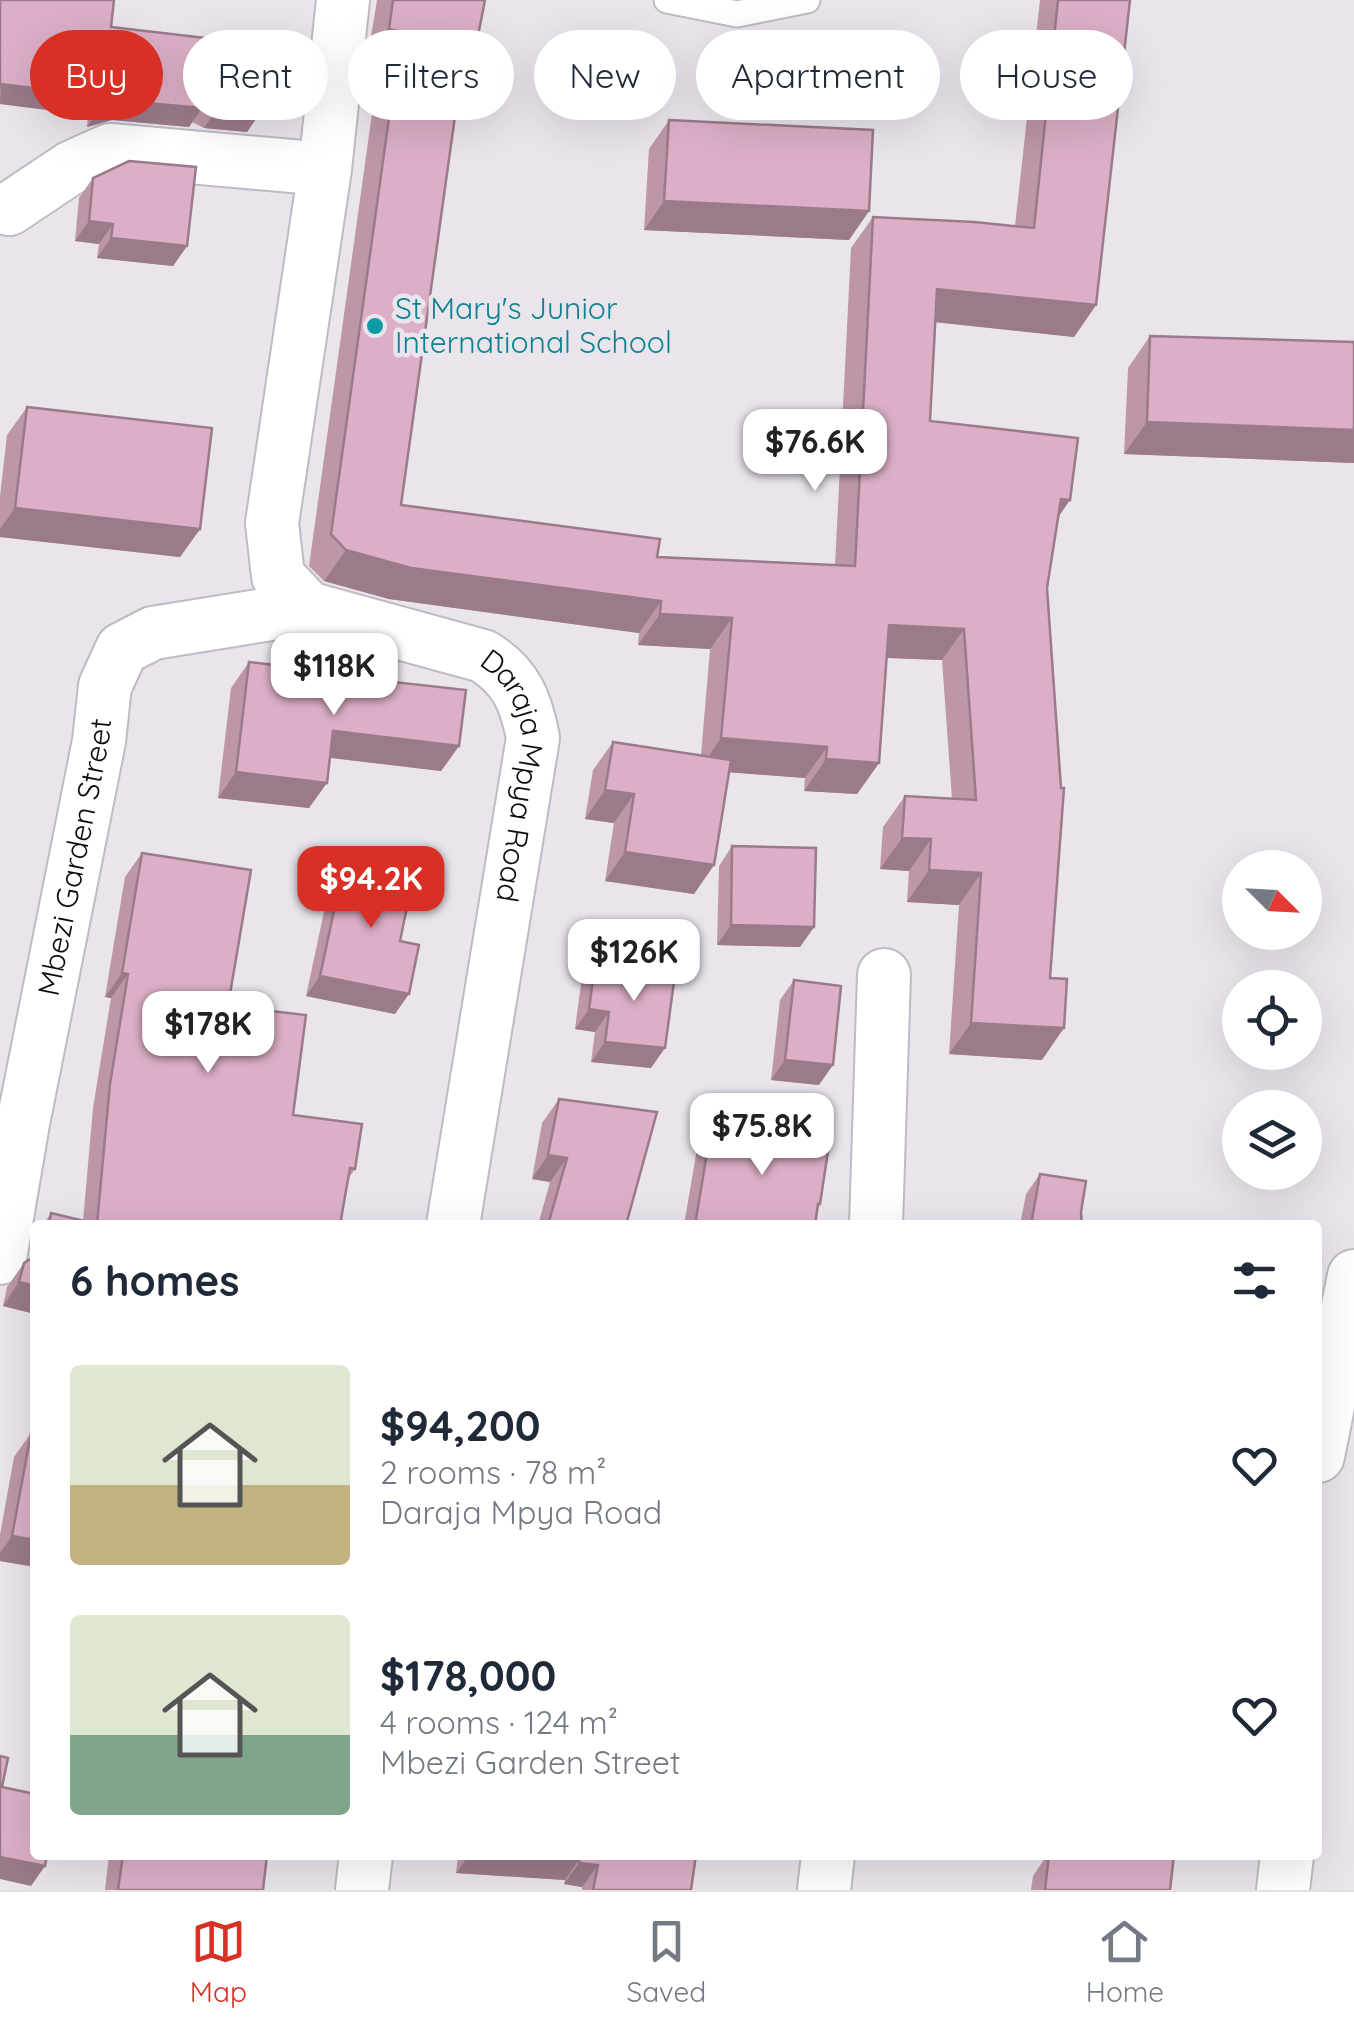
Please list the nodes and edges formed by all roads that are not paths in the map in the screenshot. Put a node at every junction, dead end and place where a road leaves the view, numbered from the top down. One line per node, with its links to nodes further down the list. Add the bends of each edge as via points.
1 (343, 0): 4 (street)
2 (667, 0): 3 (lane, via 737,14)
3 (807, 0)
4 (325, 169): 5 (street, via 110,150); 6 (street, via 272,523 278,576)
5 (9, 209)
6 (308, 608): 8 (street, Daraja Mpya Road, via 483,656 502,667 527,708 532,738); 10 (street, Mbezi Garden Street, via 153,633 122,649 106,686)
7 (884, 975): 9 (street)
8 (455, 1220)
9 (876, 1220)
10 (0, 1258)
11 (1354, 1276): 12 (street)
12 (1322, 1436)
13 (365, 1860): 16 (street)
14 (827, 1860): 17 (street)
15 (1286, 1860): 18 (street)
16 (362, 1890)
17 (824, 1890)
18 (1283, 1890)

